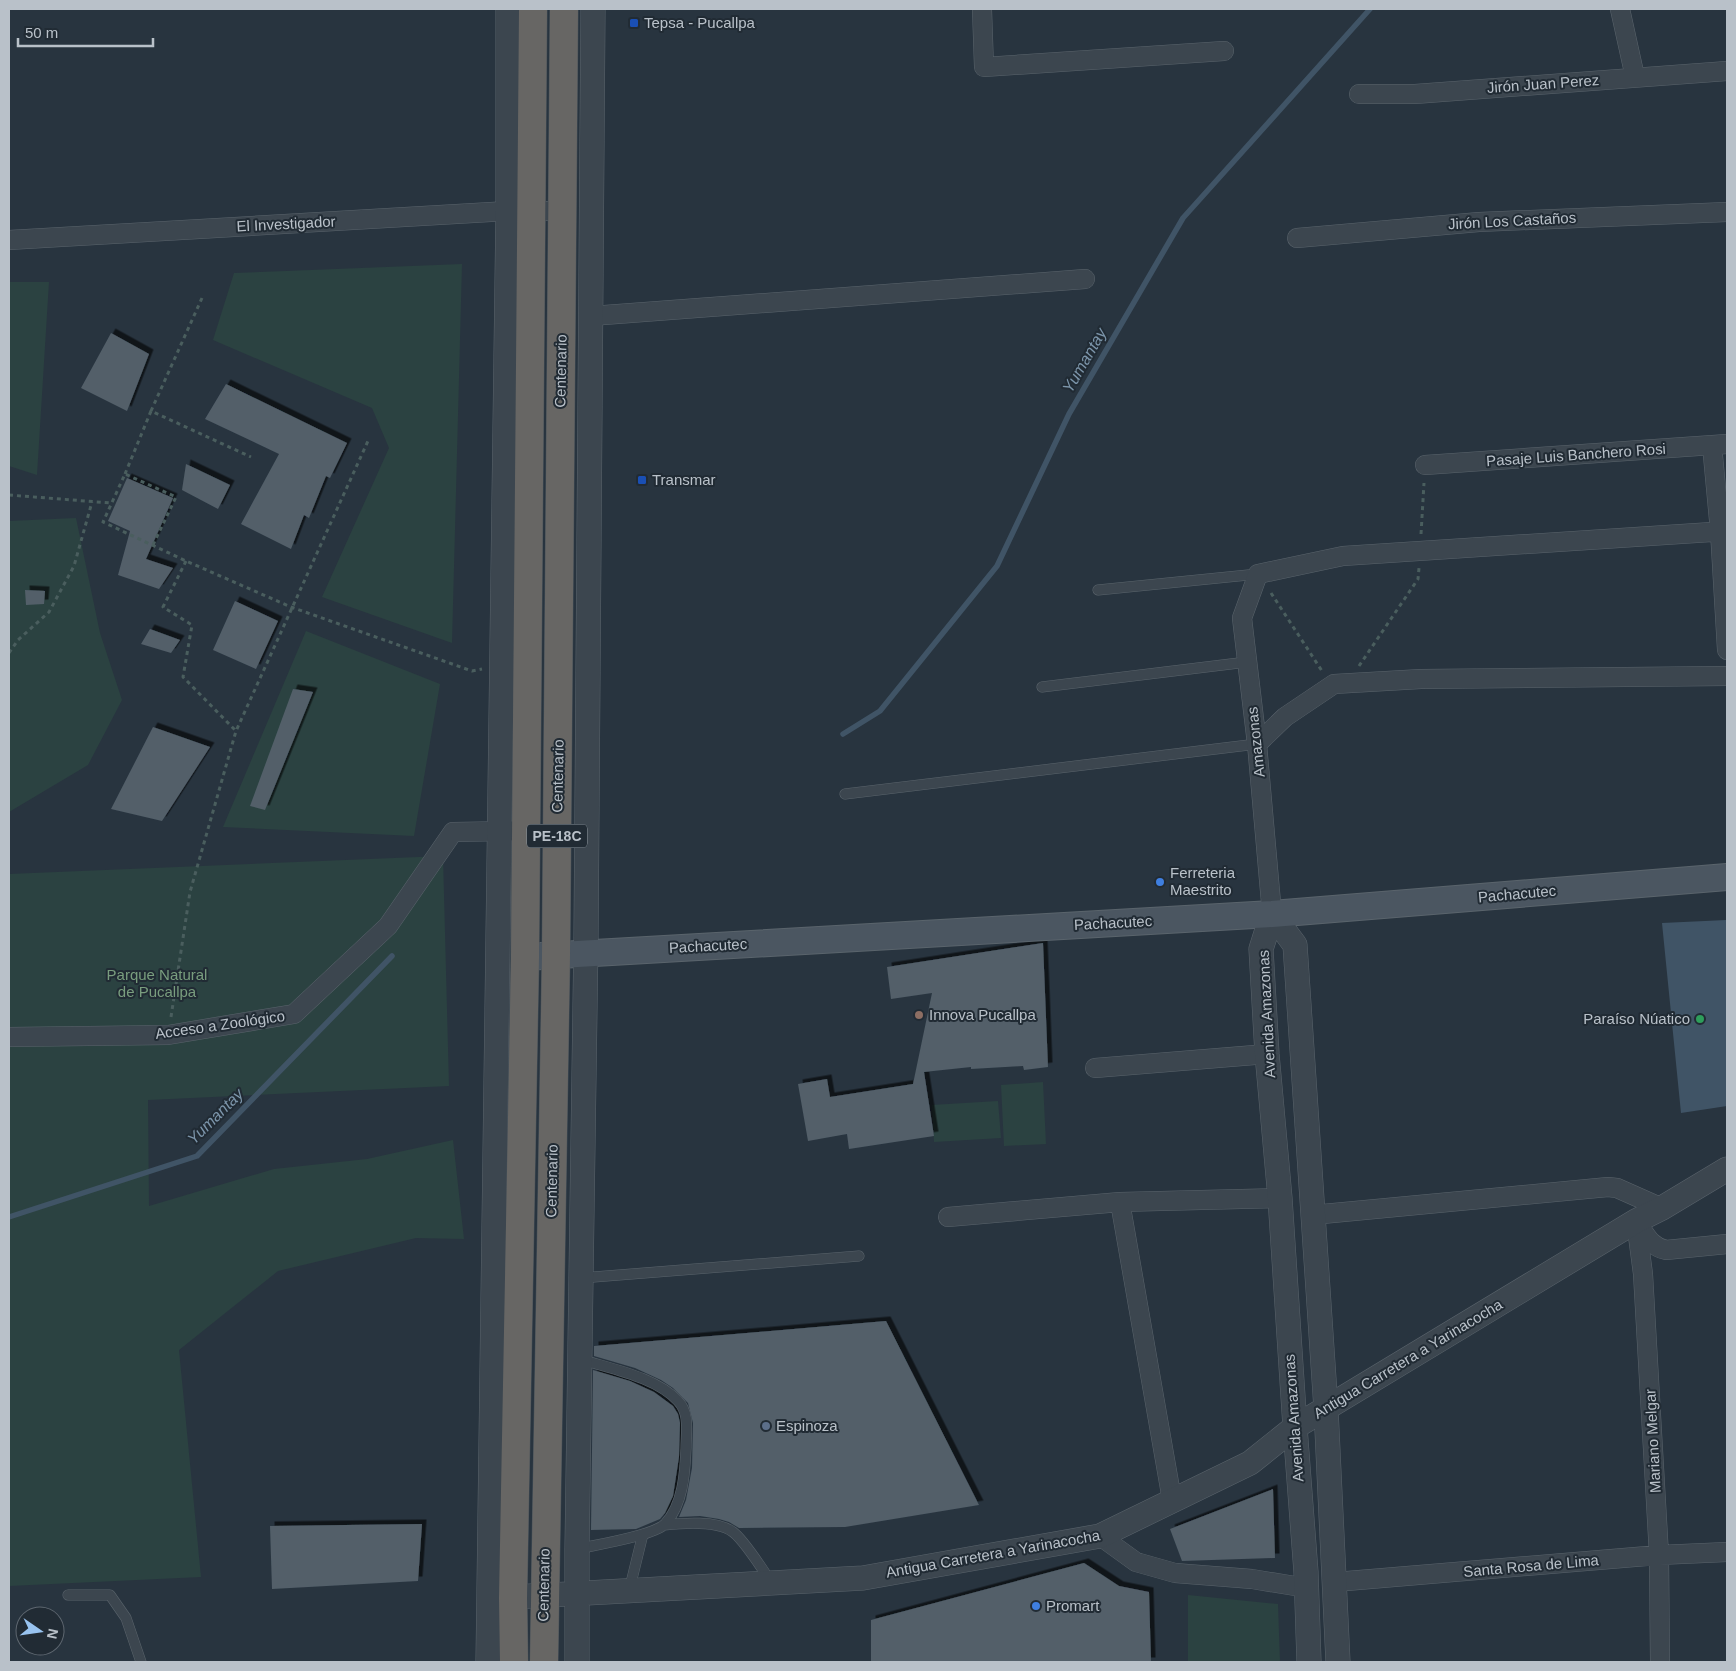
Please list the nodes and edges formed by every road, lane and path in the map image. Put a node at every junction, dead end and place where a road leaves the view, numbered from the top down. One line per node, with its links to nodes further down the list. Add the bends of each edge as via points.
1 (508, 9): 11 (street)
2 (533, 9): 11 (highway, Centenario / PE-18C)
3 (564, 9): 12 (highway, Centenario / PE-18C)
4 (593, 9): 18 (street)
5 (982, 9): 7 (street, via 984,66)
6 (1620, 9): 9 (street)
7 (1224, 51)
8 (1727, 71): 9 (street, Jirón Juan Perez)
9 (1635, 77): 10 (street, Jirón Juan Perez, via 1415,94)
10 (1360, 94)
11 (519, 211): 12 (street, El Investigador); 15 (street, El Investigador); 38 (street); 46 (highway, Centenario / PE-18C)
12 (563, 211): 51 (highway, Centenario / PE-18C)
13 (1727, 212): 14 (street, Jirón Los Castaños, via 1479,222)
14 (1297, 238)
15 (9, 240)
16 (1085, 279): 18 (street)
17 (202, 298): 19 (path)
18 (591, 316): 50 (street)
19 (151, 411): 22 (path); 24 (path)
20 (368, 441): 34 (path)
21 (1720, 445): 23 (street, Pasaje Luis Banchero Rosi); 28 (street)
22 (252, 457)
23 (1425, 465): 30 (path)
24 (124, 474): 27 (path); 29 (path, via 176,497)
25 (9, 495): 26 (path)
26 (92, 502): 27 (path); 36 (path, via 74,566 54,604)
27 (111, 503): 29 (path, via 103,522)
28 (1724, 531): 30 (street); 35 (street)
29 (153, 545): 31 (path)
30 (1420, 551): 32 (street, via 1343,556); 40 (path, via 1418,580 1358,666)
31 (186, 561): 34 (path); 42 (path, via 163,607 192,625 183,677)
32 (1258, 574): 33 (lane); 37 (street, Amazonas, via 1242,618); 40 (path)
33 (1098, 590)
34 (291, 607): 38 (path, via 472,671); 42 (path)
35 (1727, 650)
36 (9, 653)
37 (1247, 662): 41 (lane); 43 (street, Amazonas)
38 (502, 665): 45 (street)
39 (1727, 676): 40 (street)
40 (1329, 678): 43 (street)
41 (1042, 687)
42 (236, 731): 54 (path, via 190,892)
43 (1257, 744): 44 (lane); 49 (street, Amazonas)
44 (845, 794)
45 (499, 830): 46 (street, Acceso a Zoológico); 53 (street); 54 (street, Acceso a Zoológico, via 453,832 388,926 294,1014)
46 (526, 831): 52 (highway, Centenario / PE-18C)
47 (1727, 862): 49 (main road, Pachacutec)
48 (1727, 877): 49 (main road, Pachacutec)
49 (1272, 907): 50 (main road, Pachacutec); 56 (street, Avenida Amazonas, via 1261,949); 62 (street, Avenida Amazonas, via 1295,945)
50 (586, 946): 51 (main road, Pachacutec); 67 (street)
51 (556, 948): 52 (main road, Pachacutec); 84 (highway, Centenario / PE-18C)
52 (525, 950): 53 (street, Pachacutec); 85 (highway, Centenario / PE-18C)
53 (498, 958): 85 (street)
54 (168, 1035): 55 (street, Acceso a Zoológico)
55 (9, 1037)
56 (1267, 1054): 57 (street); 59 (street, Avenida Amazonas)
57 (1094, 1068)
58 (1727, 1169): 61 (street, Antigua Carretera a Yarinacocha)
59 (1280, 1198): 60 (street); 70 (street, Avenida Amazonas)
60 (1120, 1202): 63 (street); 71 (street)
61 (1662, 1208): 62 (street, via 1608,1187); 64 (street, Antigua Carretera a Yarinacocha)
62 (1312, 1215): 69 (street, Avenida Amazonas)
63 (948, 1217)
64 (1636, 1221): 65 (street, via 1659,1249); 69 (street, Antigua Carretera a Yarinacocha); 77 (street, Mariano Melgar, via 1643,1274)
65 (1727, 1244)
66 (859, 1256): 67 (lane)
67 (581, 1278): 68 (street)
68 (580, 1359): 72 (lane, via 662,1388 678,1401 686,1413 685,1468 677,1506); 75 (street)
69 (1326, 1409): 70 (street, Antigua Carretera a Yarinacocha); 78 (street, Avenida Amazonas)
70 (1295, 1427): 71 (street, Antigua Carretera a Yarinacocha, via 1250,1463); 80 (street, Avenida Amazonas)
71 (1172, 1500): 74 (street, Antigua Carretera a Yarinacocha)
72 (664, 1525): 73 (lane); 79 (lane, via 684,1523 726,1528 735,1533)
73 (642, 1534): 75 (lane); 81 (lane)
74 (1100, 1536): 79 (street, Antigua Carretera a Yarinacocha, via 863,1578); 80 (street, via 1136,1562 1175,1572)
75 (577, 1549): 82 (street)
76 (1727, 1552): 77 (street, Santa Rosa de Lima)
77 (1659, 1554): 78 (street, Santa Rosa de Lima); 93 (street, Mariano Melgar)
78 (1335, 1582): 92 (street, Avenida Amazonas)
79 (772, 1583): 81 (street, Antigua Carretera a Yarinacocha)
80 (1307, 1588): 91 (street, Avenida Amazonas)
81 (629, 1591): 82 (street, Antigua Carretera a Yarinacocha)
82 (578, 1594): 84 (street, Antigua Carretera a Yarinacocha); 90 (street)
83 (68, 1596): 86 (lane, via 110,1596 126,1618)
84 (544, 1596): 85 (street, Antigua Carretera a Yarinacocha); 89 (highway, Centenario / PE-18C)
85 (501, 1598): 87 (street); 88 (highway, Centenario / PE-18C)
86 (141, 1662)
87 (488, 1662)
88 (514, 1662)
89 (544, 1662)
90 (576, 1662)
91 (1309, 1662)
92 (1338, 1662)
93 (1660, 1662)

